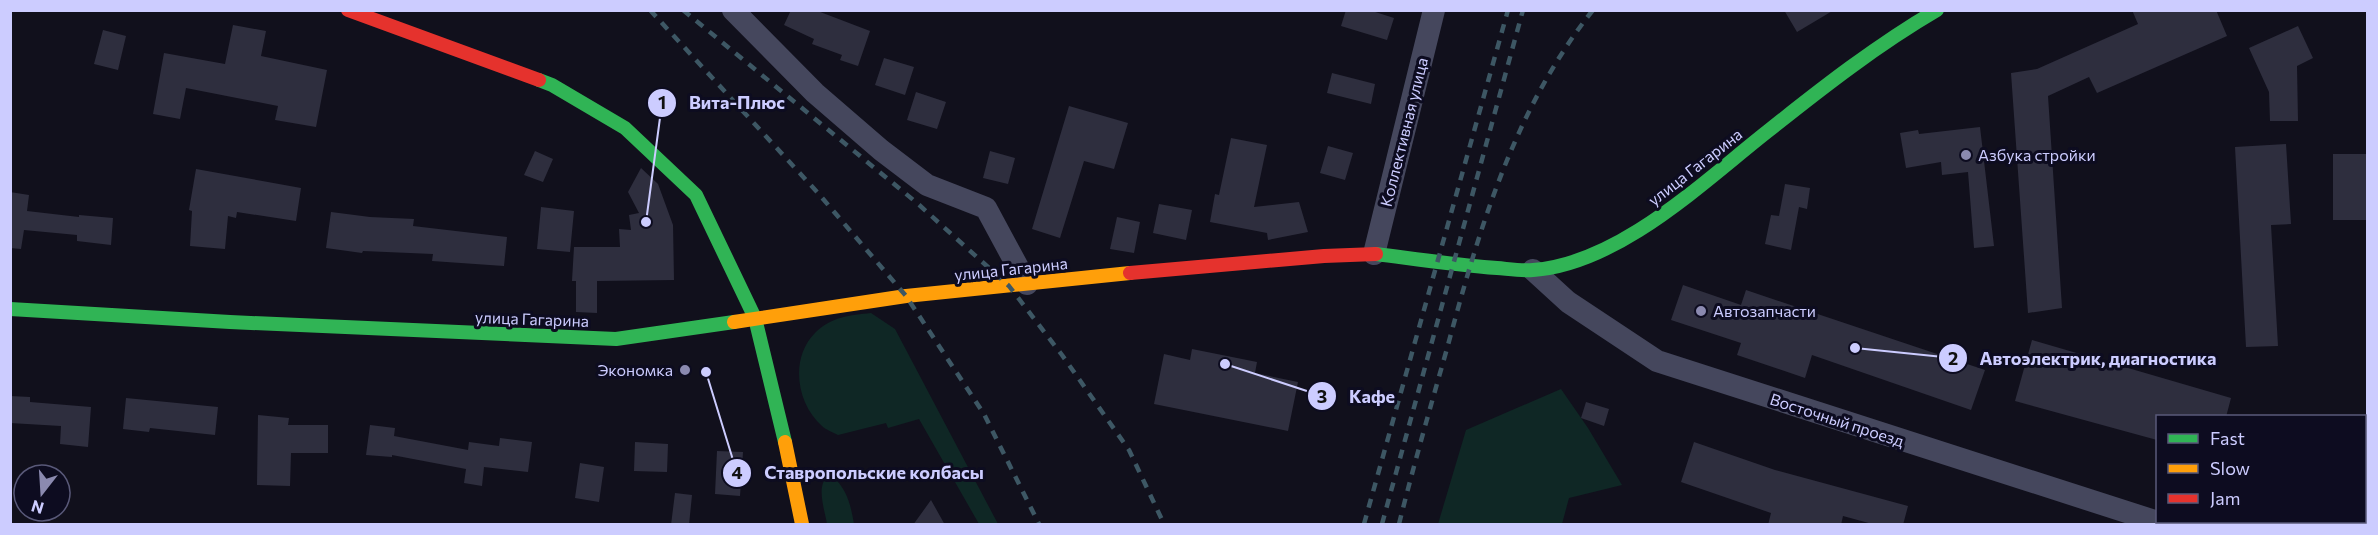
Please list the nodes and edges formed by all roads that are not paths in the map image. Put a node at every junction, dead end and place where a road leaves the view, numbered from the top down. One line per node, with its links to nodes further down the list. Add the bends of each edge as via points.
1 (348, 10): 9 (main road, via 552,85 625,128 696,195)
2 (733, 10): 7 (street, via 815,93 881,150 927,185 986,208)
3 (1434, 10): 5 (street, Коллективная улица)
4 (1937, 10): 6 (main road, улица Гагарина, via 1893,36 1669,211 1577,262)
5 (1374, 254): 6 (main road, улица Гагарина, via 1461,266); 7 (main road, улица Гагарина)
6 (1533, 270): 10 (street, Восточный проезд, via 1568,302 1657,361)
7 (1027, 284): 9 (main road, улица Гагарина, via 906,296)
8 (10, 309): 9 (main road, улица Гагарина, via 616,339)
9 (754, 318): 11 (main road, via 769,369)
10 (2156, 522)
11 (802, 525)

